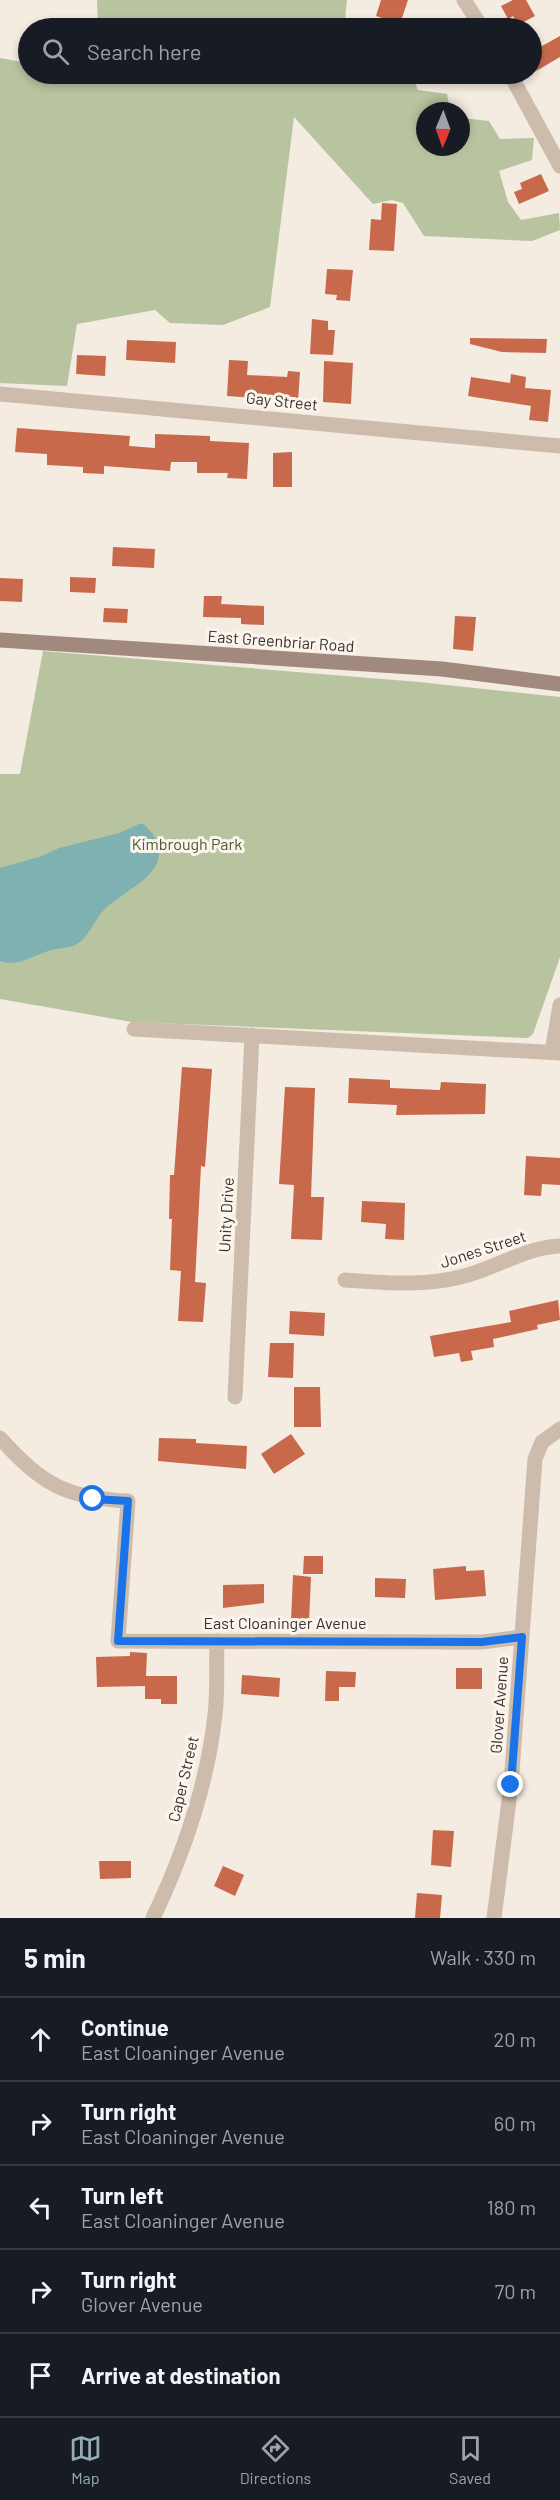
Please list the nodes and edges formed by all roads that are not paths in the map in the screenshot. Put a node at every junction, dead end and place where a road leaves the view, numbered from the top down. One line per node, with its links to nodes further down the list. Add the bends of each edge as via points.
1 (464, 0): 2 (street)
2 (476, 18)
3 (515, 84): 4 (street)
4 (560, 166)
5 (0, 394): 6 (street, Gay Street)
6 (560, 446)
7 (0, 640): 8 (street, East Greenbriar Road, via 442,669)
8 (560, 684)
9 (560, 1005): 12 (street)
10 (134, 1029): 11 (street)
11 (252, 1035): 12 (street); 15 (street, Unity Drive)
12 (556, 1052)
13 (560, 1246): 14 (street, Jones Street, via 535,1250 438,1283)
14 (345, 1280)
15 (235, 1397)
16 (560, 1429): 18 (street, via 542,1442 535,1459)
17 (0, 1438): 19 (street, East Cloaninger Avenue, via 29,1469 59,1488 93,1499 128,1501 118,1641)
18 (522, 1637): 19 (street, East Cloaninger Avenue, via 482,1642); 21 (street, Glover Avenue, via 511,1785)
19 (217, 1641): 20 (street, Caper Street, via 215,1714 203,1787 182,1857)
20 (153, 1918)
21 (494, 1918)

